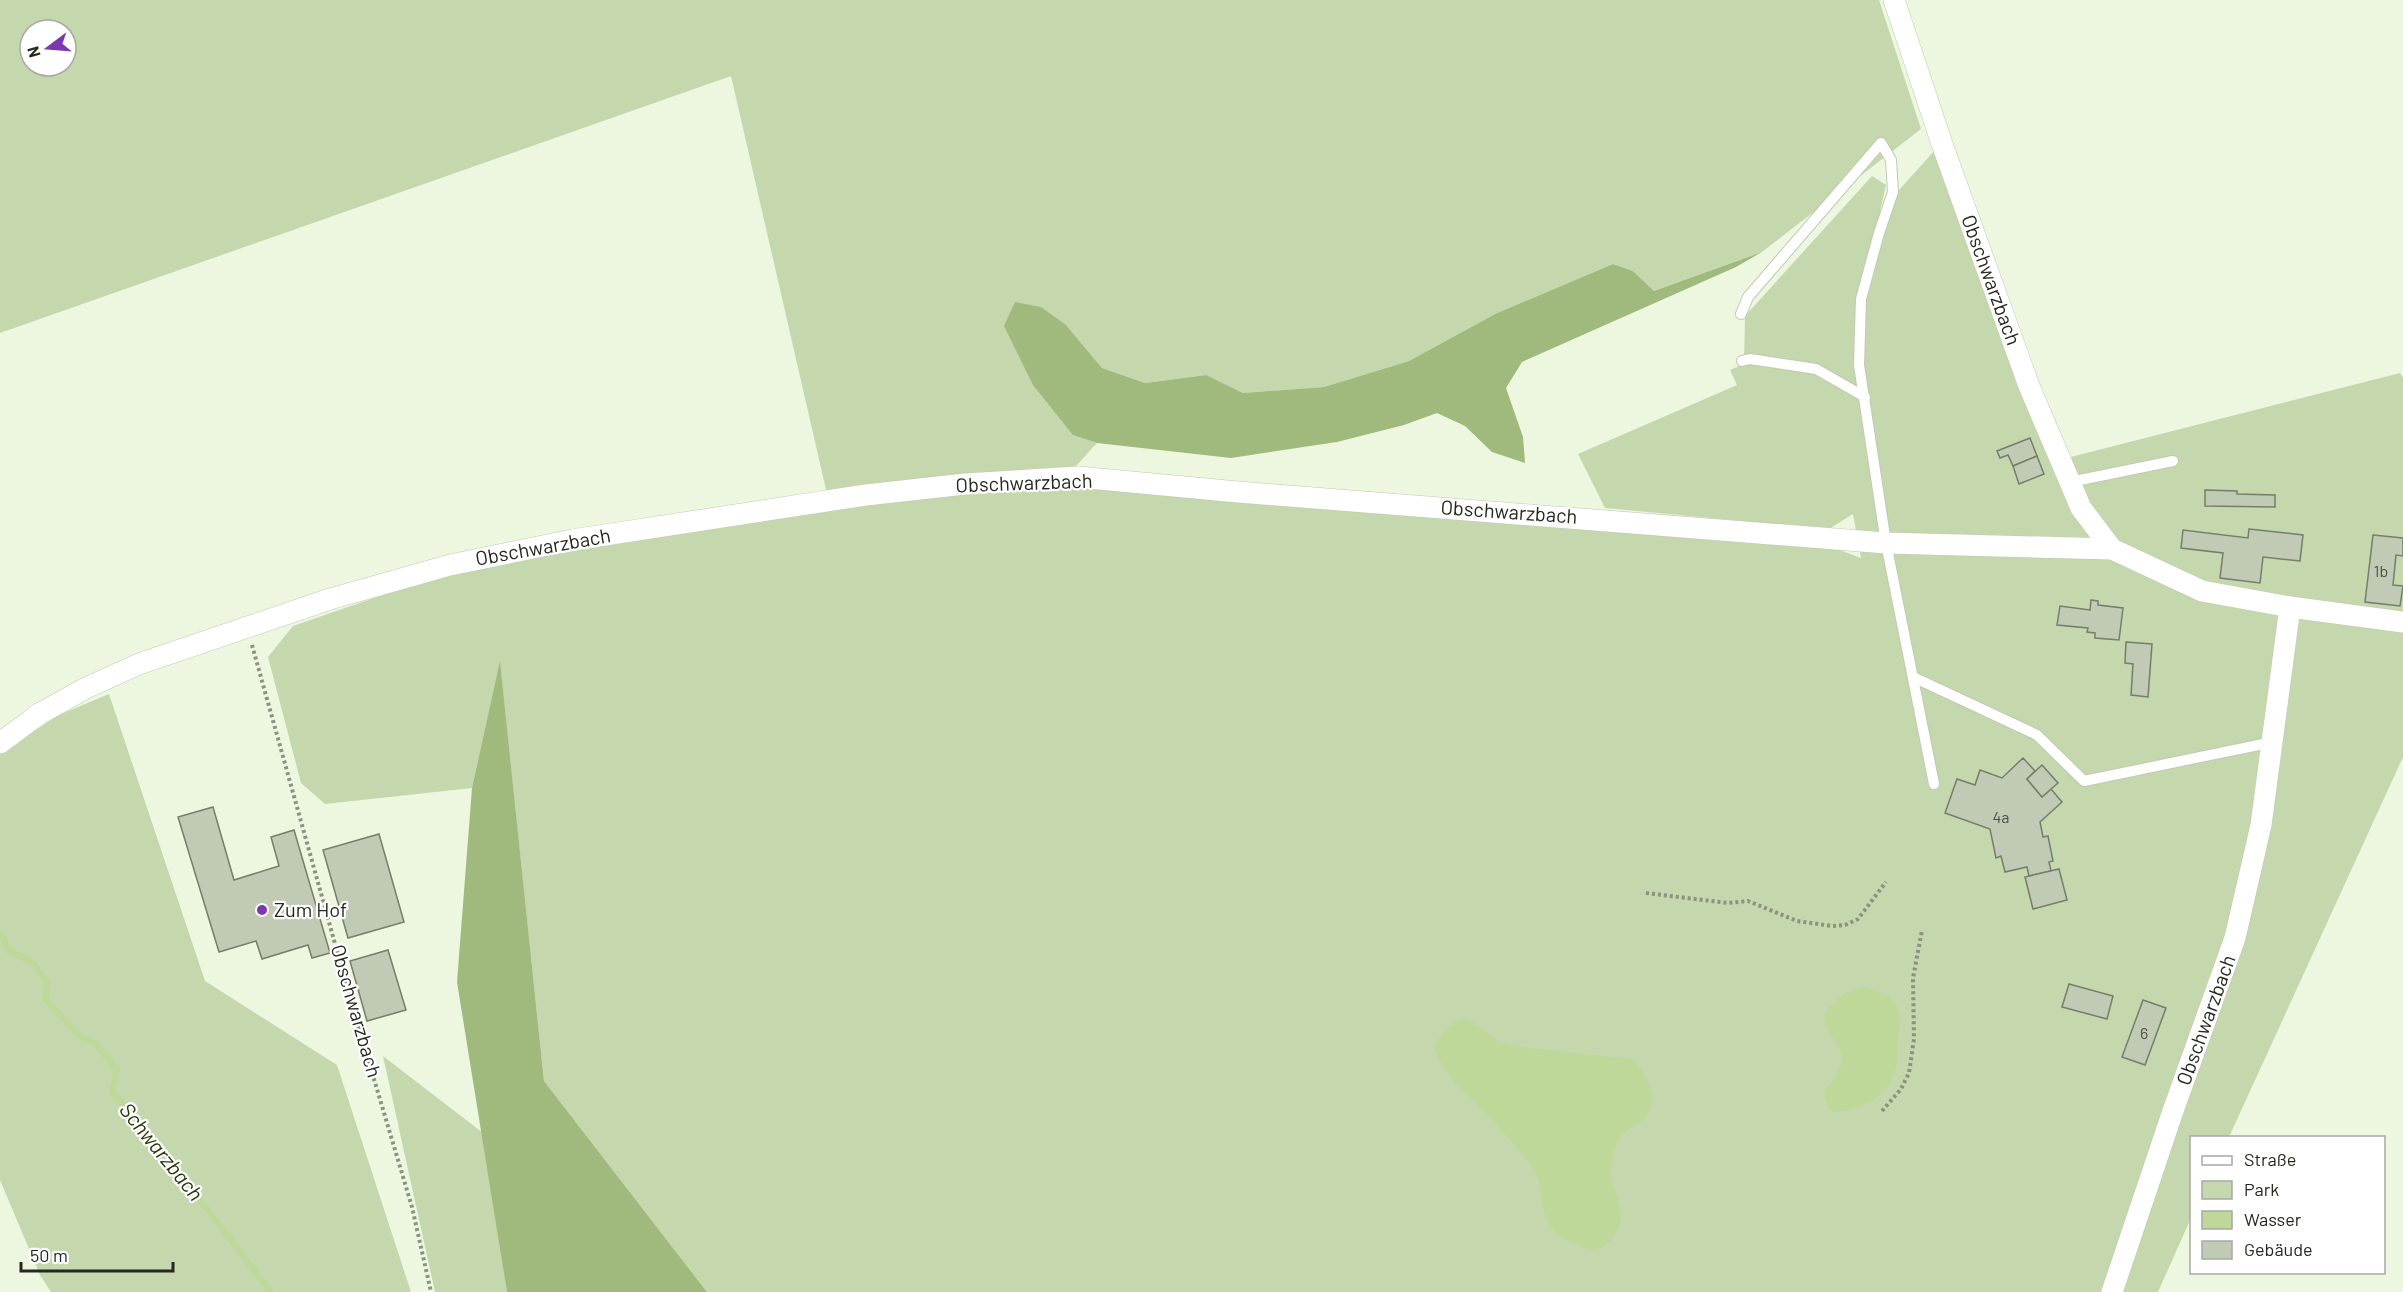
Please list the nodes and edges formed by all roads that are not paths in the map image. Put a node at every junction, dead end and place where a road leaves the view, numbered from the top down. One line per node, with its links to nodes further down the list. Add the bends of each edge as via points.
1 (1894, 0): 6 (street, Obschwarzbach, via 2029,386)
2 (1741, 314): 4 (lane, via 1748,297 1881,143 1891,160 1893,192 1861,299 1859,365)
3 (1742, 361): 4 (lane, via 1816,369)
4 (1864, 397): 7 (lane)
5 (2173, 461): 6 (lane)
6 (2070, 482): 8 (street, Obschwarzbach, via 2081,508)
7 (1886, 543): 8 (street, Obschwarzbach); 11 (lane); 13 (street, Obschwarzbach, via 1077,477 965,484 866,495 572,540 450,565 330,599 138,664 39,714)
8 (2112, 549): 9 (street, Obschwarzbach, via 2202,591)
9 (2290, 607): 10 (street, Obschwarzbach); 12 (street, Obschwarzbach)
10 (2403, 622)
11 (1913, 677): 12 (lane, via 2037,735 2084,781); 14 (lane)
12 (2274, 741): 15 (street, Obschwarzbach, via 2256,855 2235,938)
13 (0, 743)
14 (1934, 784)
15 (2112, 1292)

